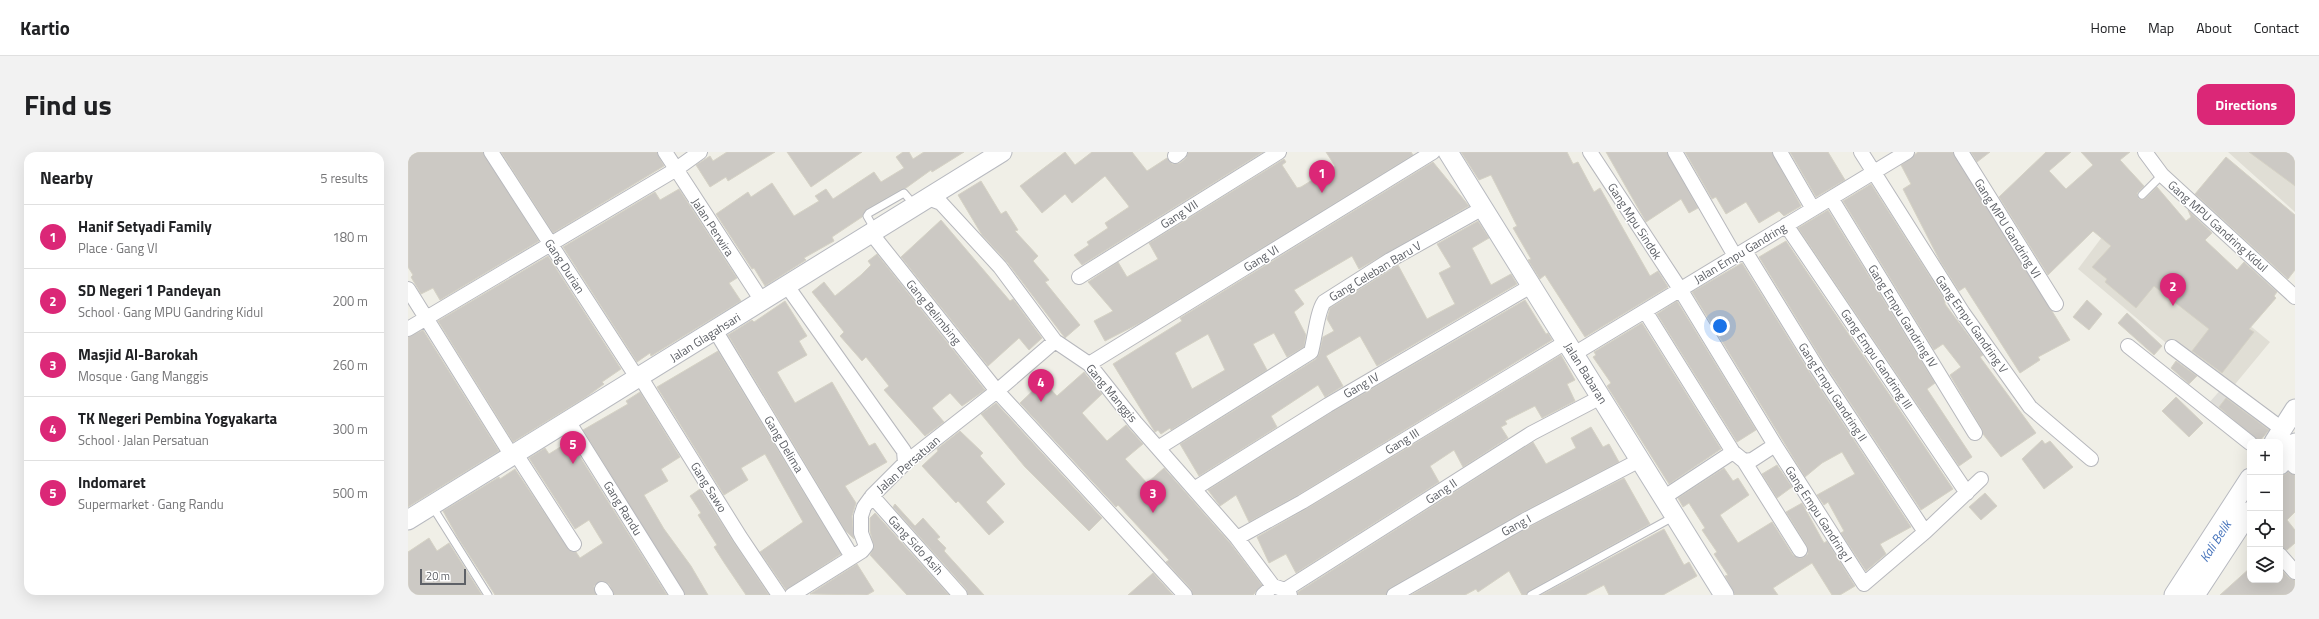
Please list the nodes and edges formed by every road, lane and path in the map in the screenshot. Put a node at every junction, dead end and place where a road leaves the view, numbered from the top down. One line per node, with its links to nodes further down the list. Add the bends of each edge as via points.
1 (491, 152): 25 (street, Gang Durian)
2 (665, 152): 15 (street, Jalan Perwira)
3 (700, 152): 15 (street)
4 (1002, 152): 19 (street, Jalan Glagahsari)
5 (1279, 152): 27 (street, Gang VII)
6 (1433, 152): 43 (street, Gang VI)
7 (1448, 152): 21 (street, Jalan Babaran)
8 (1590, 152): 31 (street, Gang Mpu Sindok)
9 (1674, 152): 26 (street, Gang Empu Gandring II)
10 (1780, 152): 22 (street)
11 (1861, 152): 16 (street, Gang Empu Gandring V)
12 (1907, 152): 16 (street, Jalan Empu Gandring)
13 (1961, 152): 34 (street, Gang MPU Gandring VI)
14 (2145, 152): 17 (street, Gang MPU Gandring Kidul)
15 (675, 170): 25 (street); 33 (street, Jalan Perwira)
16 (1873, 173): 20 (street, Jalan Empu Gandring); 56 (street, Gang Empu Gandring V, via 1963,313 2030,407)
17 (2162, 175): 18 (lane); 32 (street, Gang MPU Gandring Kidul)
18 (2142, 195)
19 (928, 198): 24 (street, Jalan Glagahsari); 39 (street, Gang Manggis, via 941,203 1000,267)
20 (1831, 198): 22 (street, Jalan Empu Gandring); 49 (street, Gang Empu Gandring IV)
21 (1483, 208): 29 (street, Jalan Babaran); 53 (street, Gang Celeban Baru V, via 1390,260 1324,302 1319,308 1317,331 1311,352)
22 (1813, 209): 23 (street, Jalan Empu Gandring)
23 (1786, 225): 26 (street, Jalan Empu Gandring); 62 (street, Gang Empu Gandring III)
24 (871, 233): 28 (street, Jalan Glagahsari); 45 (street, Gang Belimbing)
25 (550, 243): 36 (street); 44 (street, Gang Durian)
26 (1740, 253): 31 (street, Jalan Empu Gandring); 69 (street, Gang Empu Gandring II)
27 (1079, 277)
28 (787, 286): 33 (street, Jalan Glagahsari); 58 (street, via 904,450)
29 (1531, 286): 42 (street, Jalan Babaran); 61 (street, Gang IV, via 1328,405)
30 (408, 289): 36 (street)
31 (1680, 289): 35 (street, Jalan Empu Gandring); 52 (street, Gang Empu Gandring I)
32 (2295, 296)
33 (762, 301): 38 (street, Jalan Glagahsari)
34 (2056, 304)
35 (1645, 311): 42 (street, Jalan Empu Gandring); 55 (street)
36 (427, 317): 37 (street); 54 (street)
37 (408, 329)
38 (715, 330): 44 (street, Jalan Glagahsari); 73 (street, Gang Delima)
39 (1055, 341): 43 (street, Gang Manggis); 45 (street, Jalan Persatuan)
40 (2128, 346): 51 (street)
41 (2172, 347): 50 (street)
42 (1570, 348): 46 (street, Jalan Babaran); 70 (street, Gang III)
43 (1089, 364): 53 (street, Gang Manggis)
44 (640, 378): 48 (street, Jalan Glagahsari); 79 (street, Gang Sawo, via 740,537)
45 (997, 391): 58 (street, Jalan Persatuan); 82 (street, Gang Belimbing)
46 (1601, 397): 57 (street, Jalan Babaran); 76 (street, Gang II, via 1532,433)
47 (2295, 409): 50 (street)
48 (568, 421): 54 (street, Jalan Glagahsari); 78 (street, Gang Randu)
49 (1975, 433)
50 (2278, 436)
51 (2247, 441)
52 (1775, 445): 55 (street, via 1752,460); 69 (street, Gang Empu Gandring I, via 1864,584)
53 (1158, 448): 61 (street, Gang Manggis)
54 (514, 455): 65 (street, Jalan Glagahsari); 71 (street)
55 (1739, 457): 64 (street); 72 (street)
56 (2091, 459)
57 (1640, 460): 64 (street, Jalan Babaran); 83 (street, Gang I, via 1525,520)
58 (905, 463): 63 (street, Jalan Persatuan)
59 (1981, 479): 62 (street)
60 (2247, 483): 86 (street)
61 (1194, 490): 70 (street, Gang Manggis)
62 (1967, 493): 69 (street)
63 (872, 496): 73 (street, Jalan Persatuan, via 861,516 861,533 866,546); 81 (street, Gang Sido Asih)
64 (1663, 498): 66 (street, Jalan Babaran)
65 (432, 505): 67 (street, Jalan Glagahsari); 77 (lane)
66 (1675, 516): 84 (lane); 85 (street, Jalan Babaran)
67 (409, 518)
68 (2247, 520): 87 (street)
69 (1925, 532)
70 (1237, 538): 76 (street, Gang Manggis)
71 (574, 544)
72 (1800, 550)
73 (852, 557): 80 (street, Jalan Persatuan)
74 (2283, 558): 75 (street)
75 (2295, 572)
76 (1278, 591)
77 (488, 595)
78 (677, 595)
79 (780, 595)
80 (792, 595)
81 (960, 595)
82 (1185, 595)
83 (1394, 595)
84 (1531, 595)
85 (1724, 595)
86 (2174, 595)
87 (2195, 595)

